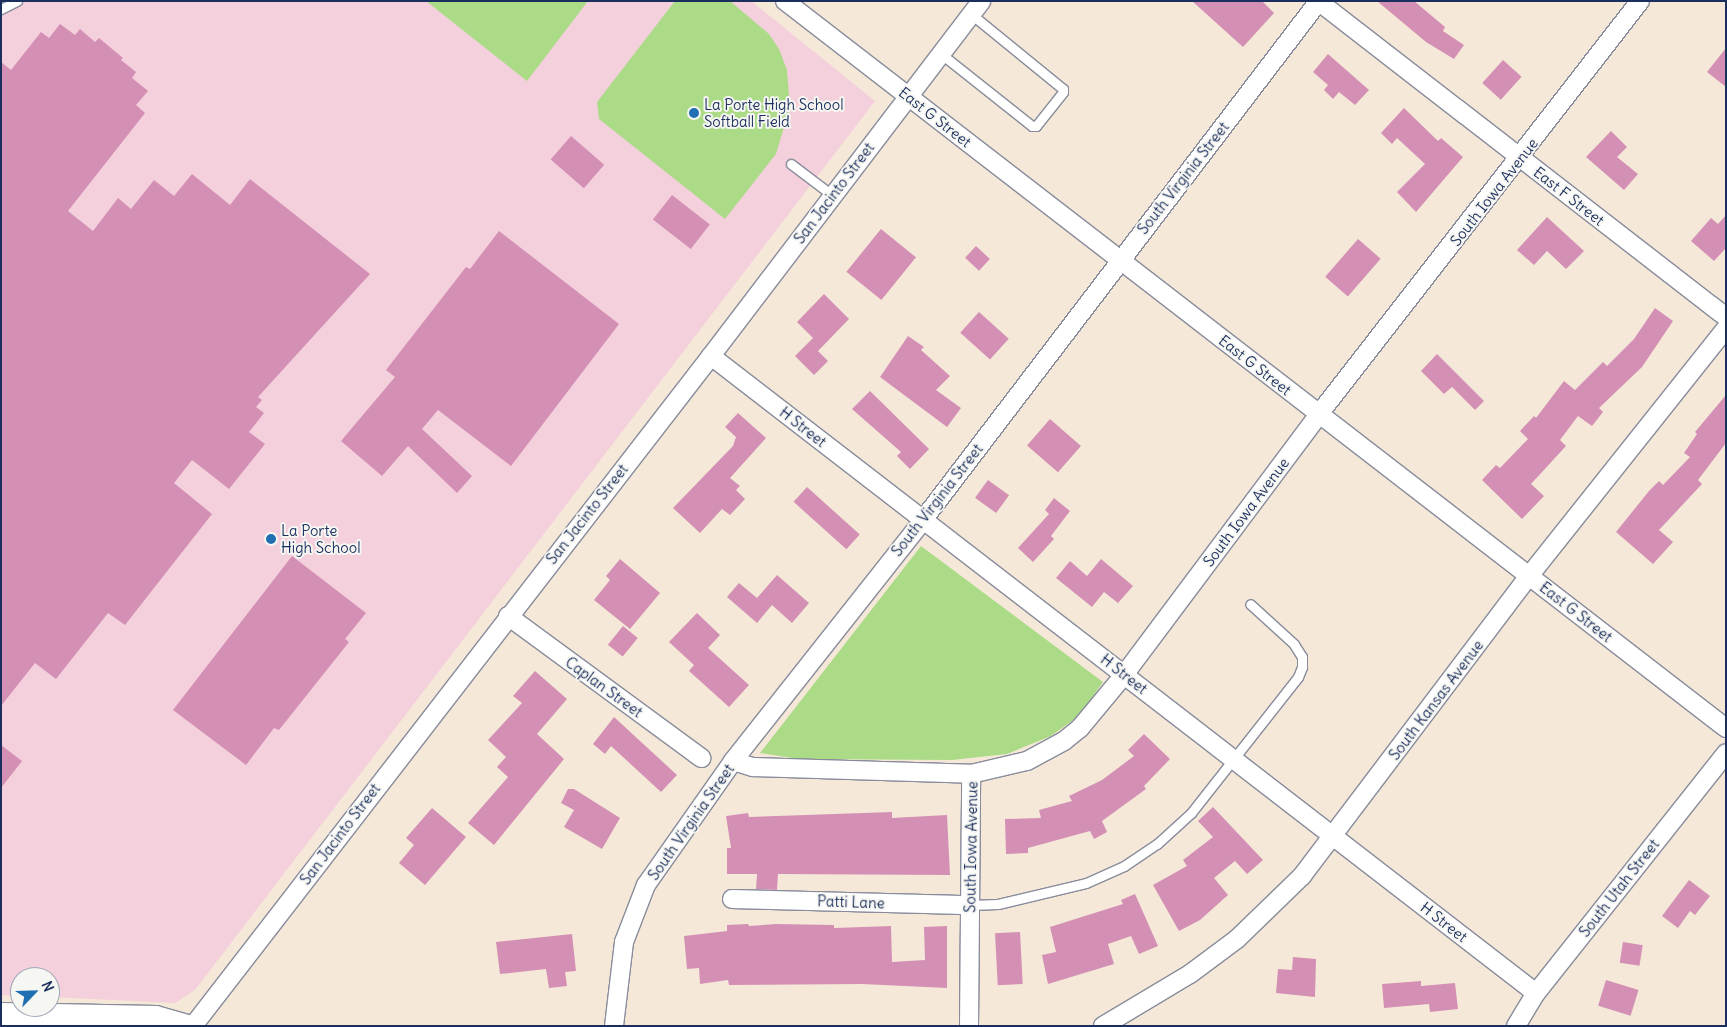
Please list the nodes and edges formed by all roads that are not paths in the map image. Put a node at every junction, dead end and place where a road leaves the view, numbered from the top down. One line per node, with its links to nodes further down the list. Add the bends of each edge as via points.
1 (17, 1): 6 (lane)
2 (785, 1): 8 (street, East G Street)
3 (1319, 1): 9 (street, East F Street); 12 (street, South Virginia Street)
4 (1640, 1): 9 (street, South Iowa Avenue)
5 (976, 8): 7 (street, San Jacinto Street); 7 (lane, via 1063,88 1063,92 1036,126 1032,126)
6 (1, 9)
7 (940, 54): 8 (street, San Jacinto Street)
8 (907, 96): 11 (street, San Jacinto Street); 12 (street, East G Street)
9 (1521, 158): 13 (street, East F Street); 16 (street, South Iowa Avenue)
10 (791, 164): 11 (lane)
11 (832, 195): 15 (street, San Jacinto Street)
12 (1120, 260): 16 (street, East G Street); 17 (street, South Virginia Street)
13 (1726, 317)
14 (1726, 328): 18 (street, South Kansas Avenue)
15 (711, 356): 17 (street, H Street); 20 (street, San Jacinto Street)
16 (1319, 414): 18 (street, East G Street); 21 (street, South Iowa Avenue)
17 (923, 520): 21 (street, H Street); 26 (street, South Virginia Street)
18 (1529, 576): 22 (street, East G Street); 28 (street, South Kansas Avenue)
19 (1250, 604): 25 (lane, via 1294,644 1302,657 1302,667 1298,677)
20 (508, 616): 24 (street, Caplan Street); 34 (street, San Jacinto Street)
21 (1124, 675): 25 (street, H Street); 27 (street, South Iowa Avenue, via 1080,728 1064,741 1027,761)
22 (1726, 728)
23 (1726, 753): 31 (street, South Utah Street)
24 (701, 758)
25 (1233, 758): 28 (street, H Street); 30 (lane, via 1191,813 1157,844 1124,866 1086,883 1044,895)
26 (733, 761): 27 (street, via 753,767); 35 (street, South Virginia Street, via 646,886 624,942)
27 (971, 774): 30 (street, South Iowa Avenue)
28 (1334, 836): 31 (street, H Street); 37 (street, South Kansas Avenue, via 1271,910 1237,939 1190,974)
29 (732, 899): 30 (street, Patti Lane)
30 (969, 906): 36 (street, South Iowa Avenue)
31 (1536, 993): 38 (street, South Utah Street)
32 (1, 1014): 33 (street, via 156,1017)
33 (188, 1026)
34 (193, 1026)
35 (614, 1026)
36 (969, 1026)
37 (1103, 1026)
38 (1516, 1026)

